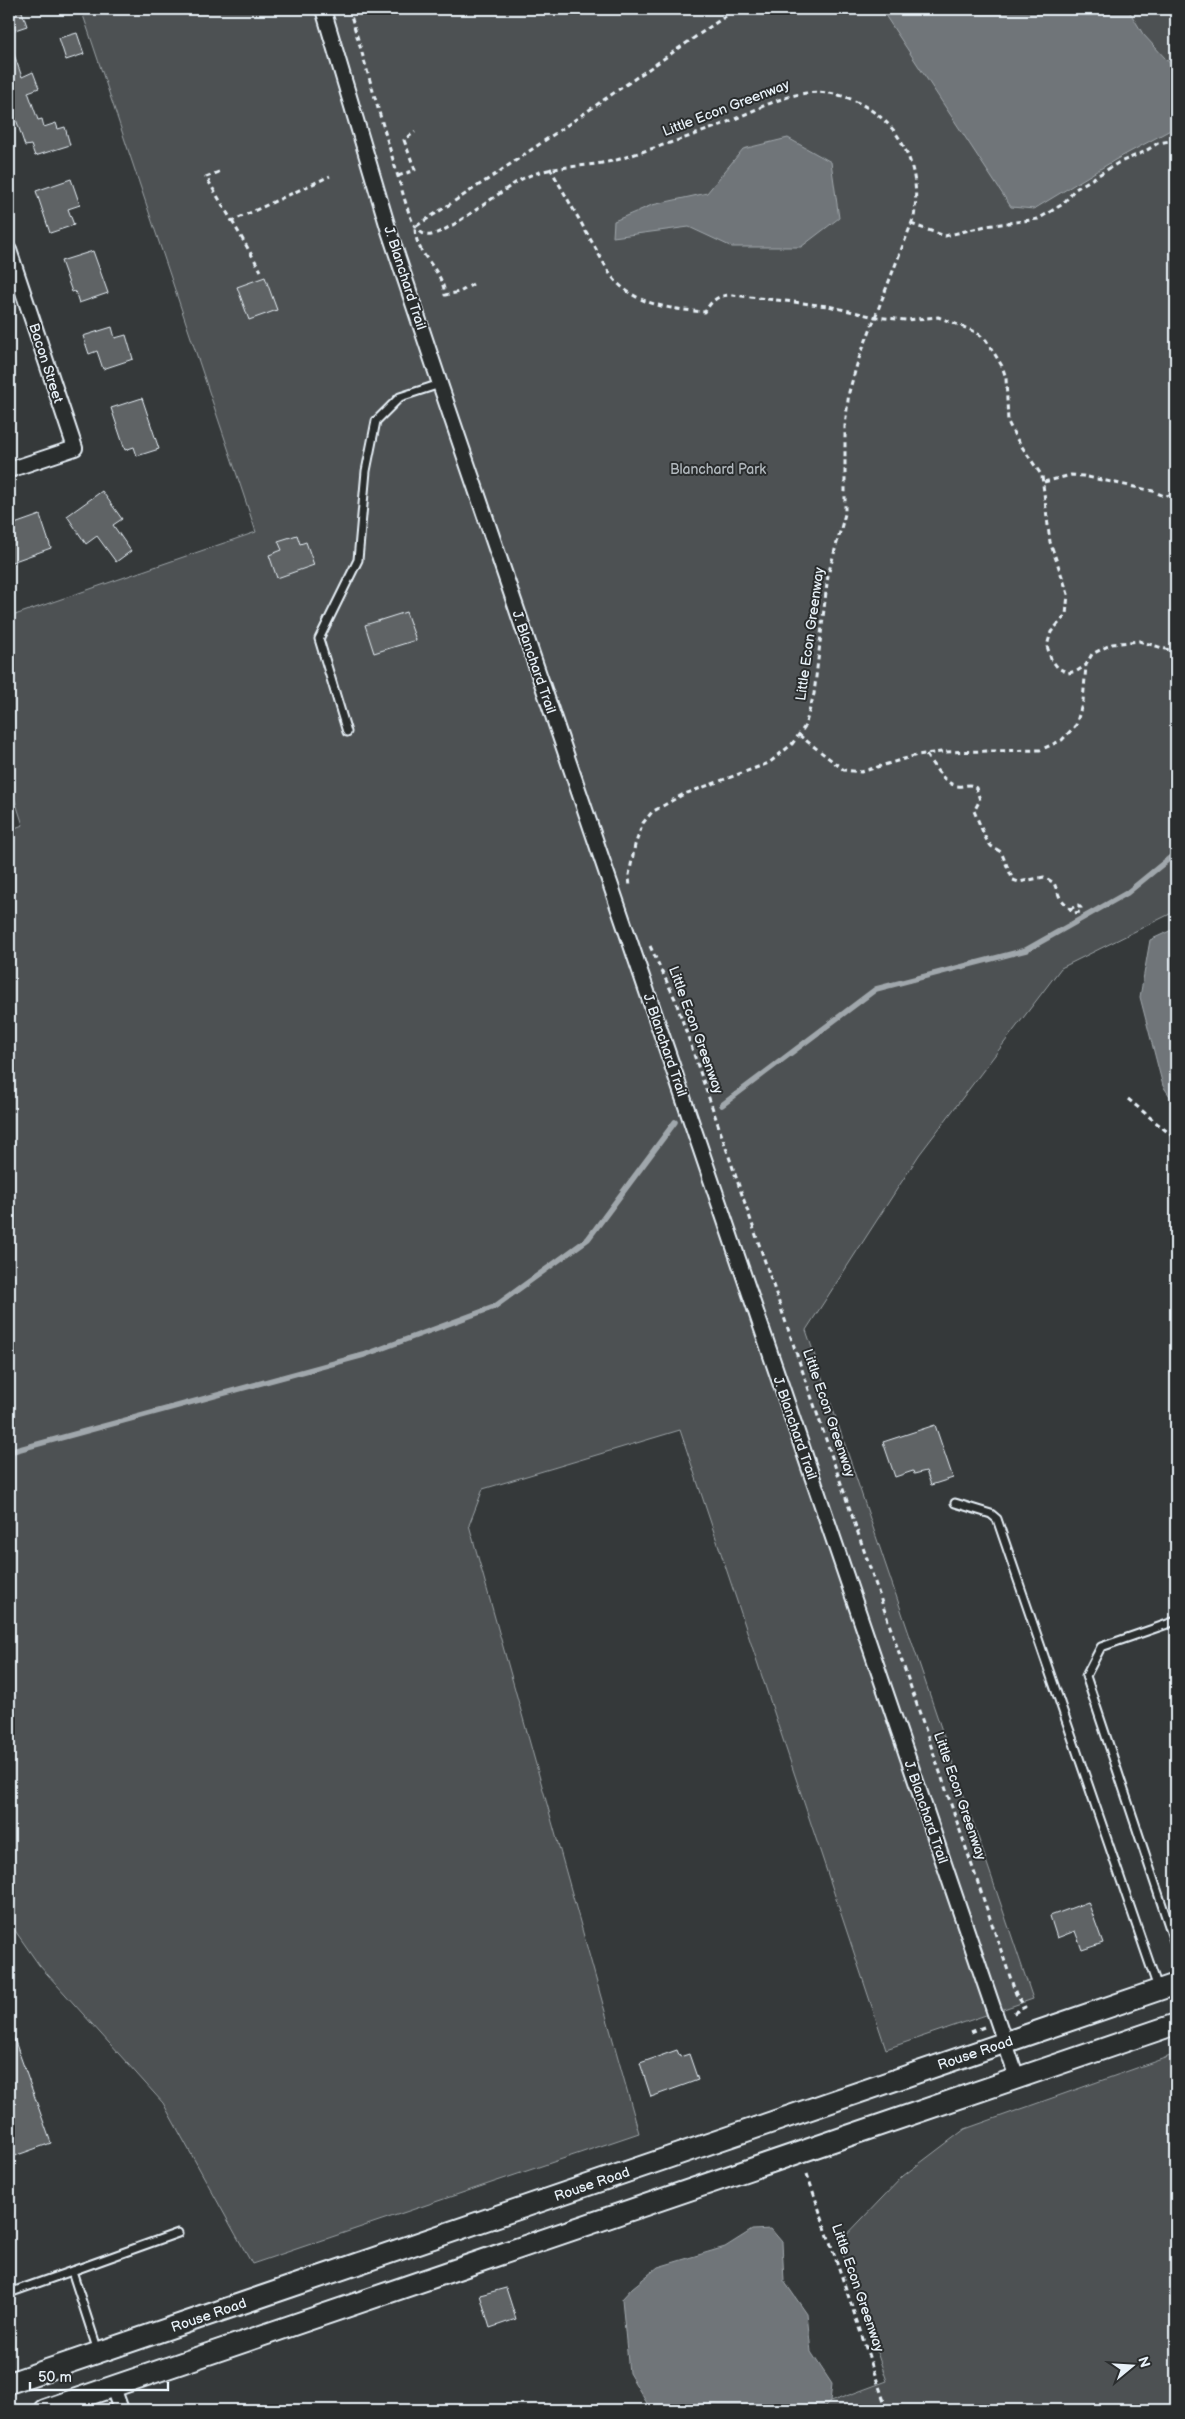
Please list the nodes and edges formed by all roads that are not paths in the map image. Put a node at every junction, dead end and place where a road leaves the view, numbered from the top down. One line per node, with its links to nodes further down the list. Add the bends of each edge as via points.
1 (323, 9): 3 (street, J. Blanchard Trail, via 389,231)
2 (9, 250): 4 (street, Bacon Street, via 75,448)
3 (440, 384): 5 (lane, via 400,397 376,421 366,471 358,560 319,639); 11 (street, J. Blanchard Trail)
4 (9, 470)
5 (347, 732)
6 (955, 1503): 9 (lane, via 991,1514 997,1519)
7 (1176, 1621): 8 (lane, via 1101,1647 1086,1676)
8 (1176, 1947)
9 (1168, 1987): 11 (street, Rouse Road)
10 (1176, 2024): 12 (street)
11 (1005, 2042): 12 (street, J. Blanchard Trail); 16 (street, Rouse Road)
12 (1017, 2078): 18 (street)
13 (178, 2233): 14 (lane)
14 (72, 2271): 15 (lane); 16 (lane)
15 (9, 2293)
16 (98, 2352): 17 (street, Rouse Road)
17 (9, 2383)
18 (113, 2387): 19 (street); 20 (street)
19 (44, 2410)
20 (121, 2410)

